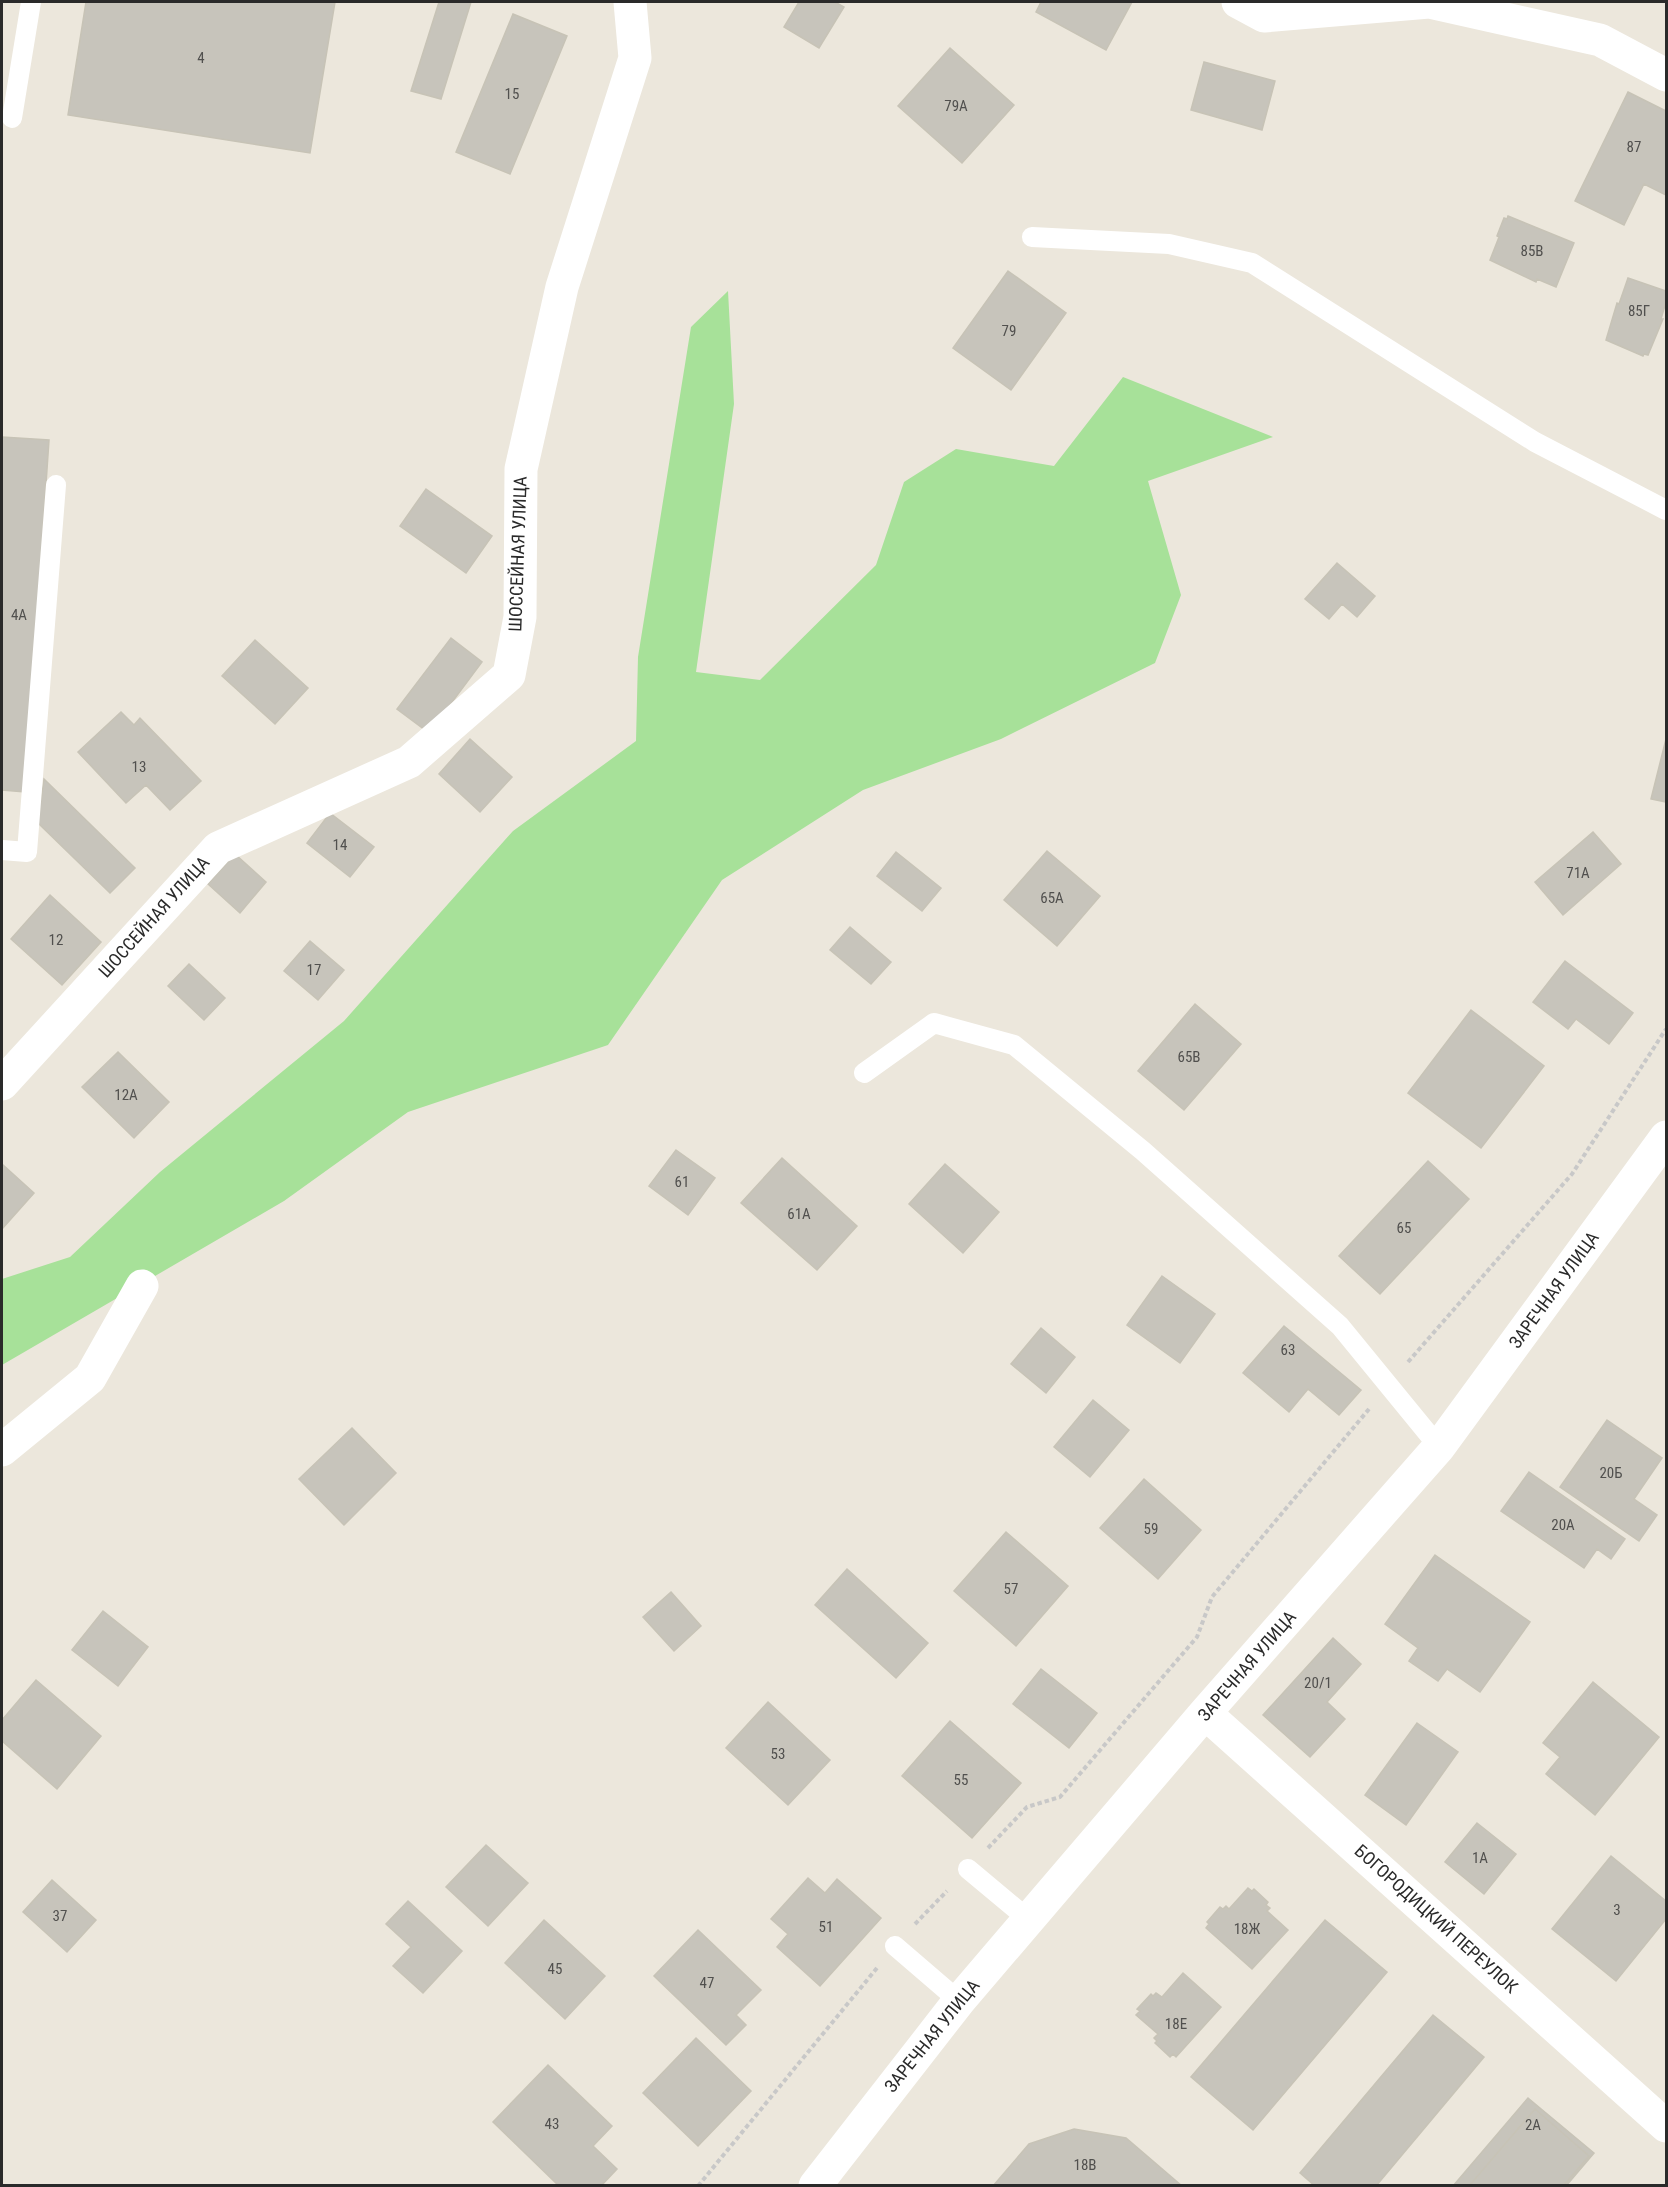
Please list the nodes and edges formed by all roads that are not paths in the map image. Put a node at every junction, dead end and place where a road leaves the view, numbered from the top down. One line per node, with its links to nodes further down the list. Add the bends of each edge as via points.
1 (31, 2): 5 (lane)
2 (630, 2): 11 (street, ШОССЕЙНАЯ УЛИЦА, via 635,58 562,287 521,469 520,617 509,675 409,762 218,848)
3 (1238, 2): 4 (street, via 1264,16 1429,2 1599,40)
4 (1666, 75)
5 (12, 118)
6 (1032, 237): 8 (lane, via 1169,244 1252,263 1535,442)
7 (56, 486): 9 (lane, via 27,852)
8 (1666, 510)
9 (2, 850)
10 (864, 1073): 14 (lane, via 933,1023 1014,1045 1143,1151 1340,1326)
11 (2, 1084)
12 (1666, 1137): 14 (street, ЗАРЕЧНАЯ УЛИЦА)
13 (142, 1286): 15 (street, via 90,1378)
14 (1439, 1447): 16 (street, ЗАРЕЧНАЯ УЛИЦА)
15 (2, 1450)
16 (1205, 1713): 18 (street, ЗАРЕЧНАЯ УЛИЦА); 21 (street, БОГОРОДИЦКИЙ ПЕРЕУЛОК)
17 (968, 1869): 18 (lane)
18 (1029, 1920): 20 (street, ЗАРЕЧНАЯ УЛИЦА)
19 (895, 1946): 20 (lane)
20 (959, 2001): 22 (street, ЗАРЕЧНАЯ УЛИЦА)
21 (1666, 2126)
22 (815, 2186)

